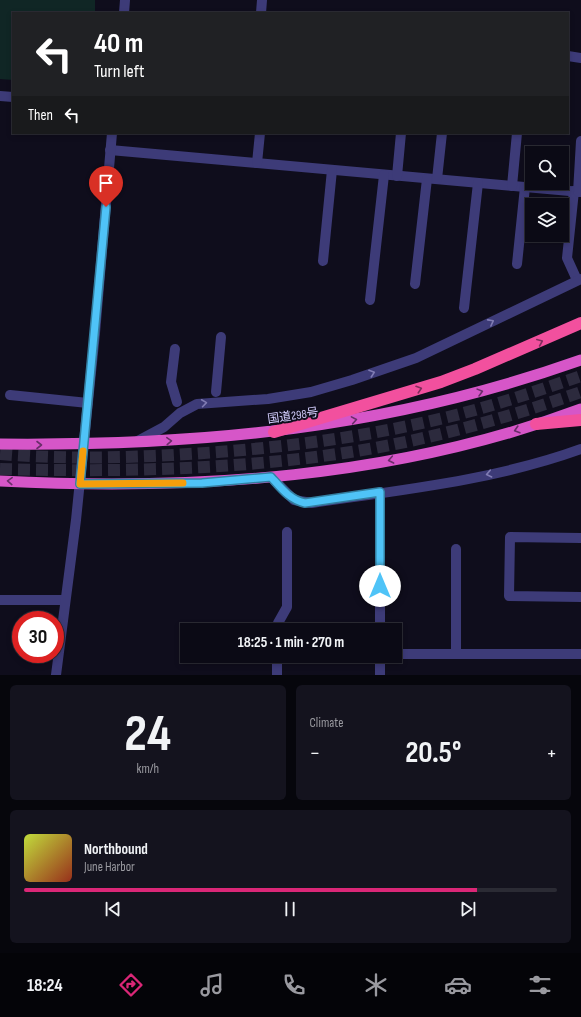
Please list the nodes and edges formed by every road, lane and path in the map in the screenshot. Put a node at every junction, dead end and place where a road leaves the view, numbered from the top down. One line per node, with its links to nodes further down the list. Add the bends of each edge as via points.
1 (125, 0): 3 (street)
2 (262, 0): 4 (street)
3 (124, 12)
4 (261, 12)
5 (569, 56): 6 (street)
6 (581, 58)
7 (0, 96): 8 (street)
8 (12, 97)
9 (112, 134): 15 (street)
10 (260, 134): 16 (street)
11 (401, 134): 19 (street)
12 (442, 134): 20 (street)
13 (517, 134): 22 (street)
14 (581, 141): 25 (street)
15 (110, 150): 16 (street); 39 (street)
16 (257, 163): 17 (street)
17 (332, 170): 18 (street); 26 (street)
18 (384, 175): 19 (street); 30 (street)
19 (397, 176): 20 (street)
20 (432, 179): 21 (street); 29 (street)
21 (478, 183): 22 (street); 31 (street)
22 (512, 186): 23 (street)
23 (525, 187): 27 (street)
24 (556, 190): 25 (street)
25 (577, 192): 28 (street, via 567,258)
26 (323, 261)
27 (517, 264)
28 (579, 280): 44 (street, one-way to 28, via 164,427 180,413 197,404 275,398 311,392 416,358)
29 (415, 284)
30 (370, 300)
31 (464, 308)
32 (581, 324): 43 (highway, one-way to 32, via 440,382)
33 (222, 337): 36 (street)
34 (175, 349): 38 (street, via 171,382)
35 (581, 360): 43 (highway, 国道298号, one-way to 35, via 445,402)
36 (216, 392)
37 (10, 395): 39 (street)
38 (177, 402)
39 (88, 403): 46 (street)
40 (581, 409): 42 (highway)
41 (581, 420): 42 (highway)
42 (536, 424): 48 (highway, one-way to 48, via 454,447 386,461)
43 (274, 432): 44 (highway, 国道298号, one-way to 43)
44 (134, 443): 46 (highway, 国道298号)
45 (0, 444): 46 (highway, 国道298号, one-way to 46)
46 (84, 444): 50 (street)
47 (581, 449): 51 (street, one-way to 51, via 492,473)
48 (271, 477): 50 (highway, via 202,483); 51 (street, via 294,500 305,503)
49 (0, 481): 50 (highway, one-way to 49)
50 (80, 484): 57 (street)
51 (380, 492): 59 (street)
52 (287, 532): 58 (street, via 287,607)
53 (581, 538): 55 (street, via 510,537 509,596)
54 (456, 549): 61 (street)
55 (581, 597)
56 (0, 600): 57 (street)
57 (66, 600): 65 (street)
58 (278, 623)
59 (380, 623)
60 (402, 654): 61 (street)
61 (456, 654): 62 (street)
62 (581, 654)
63 (277, 663): 66 (street)
64 (380, 663): 67 (street)
65 (56, 675)
66 (277, 675)
67 (380, 675)

